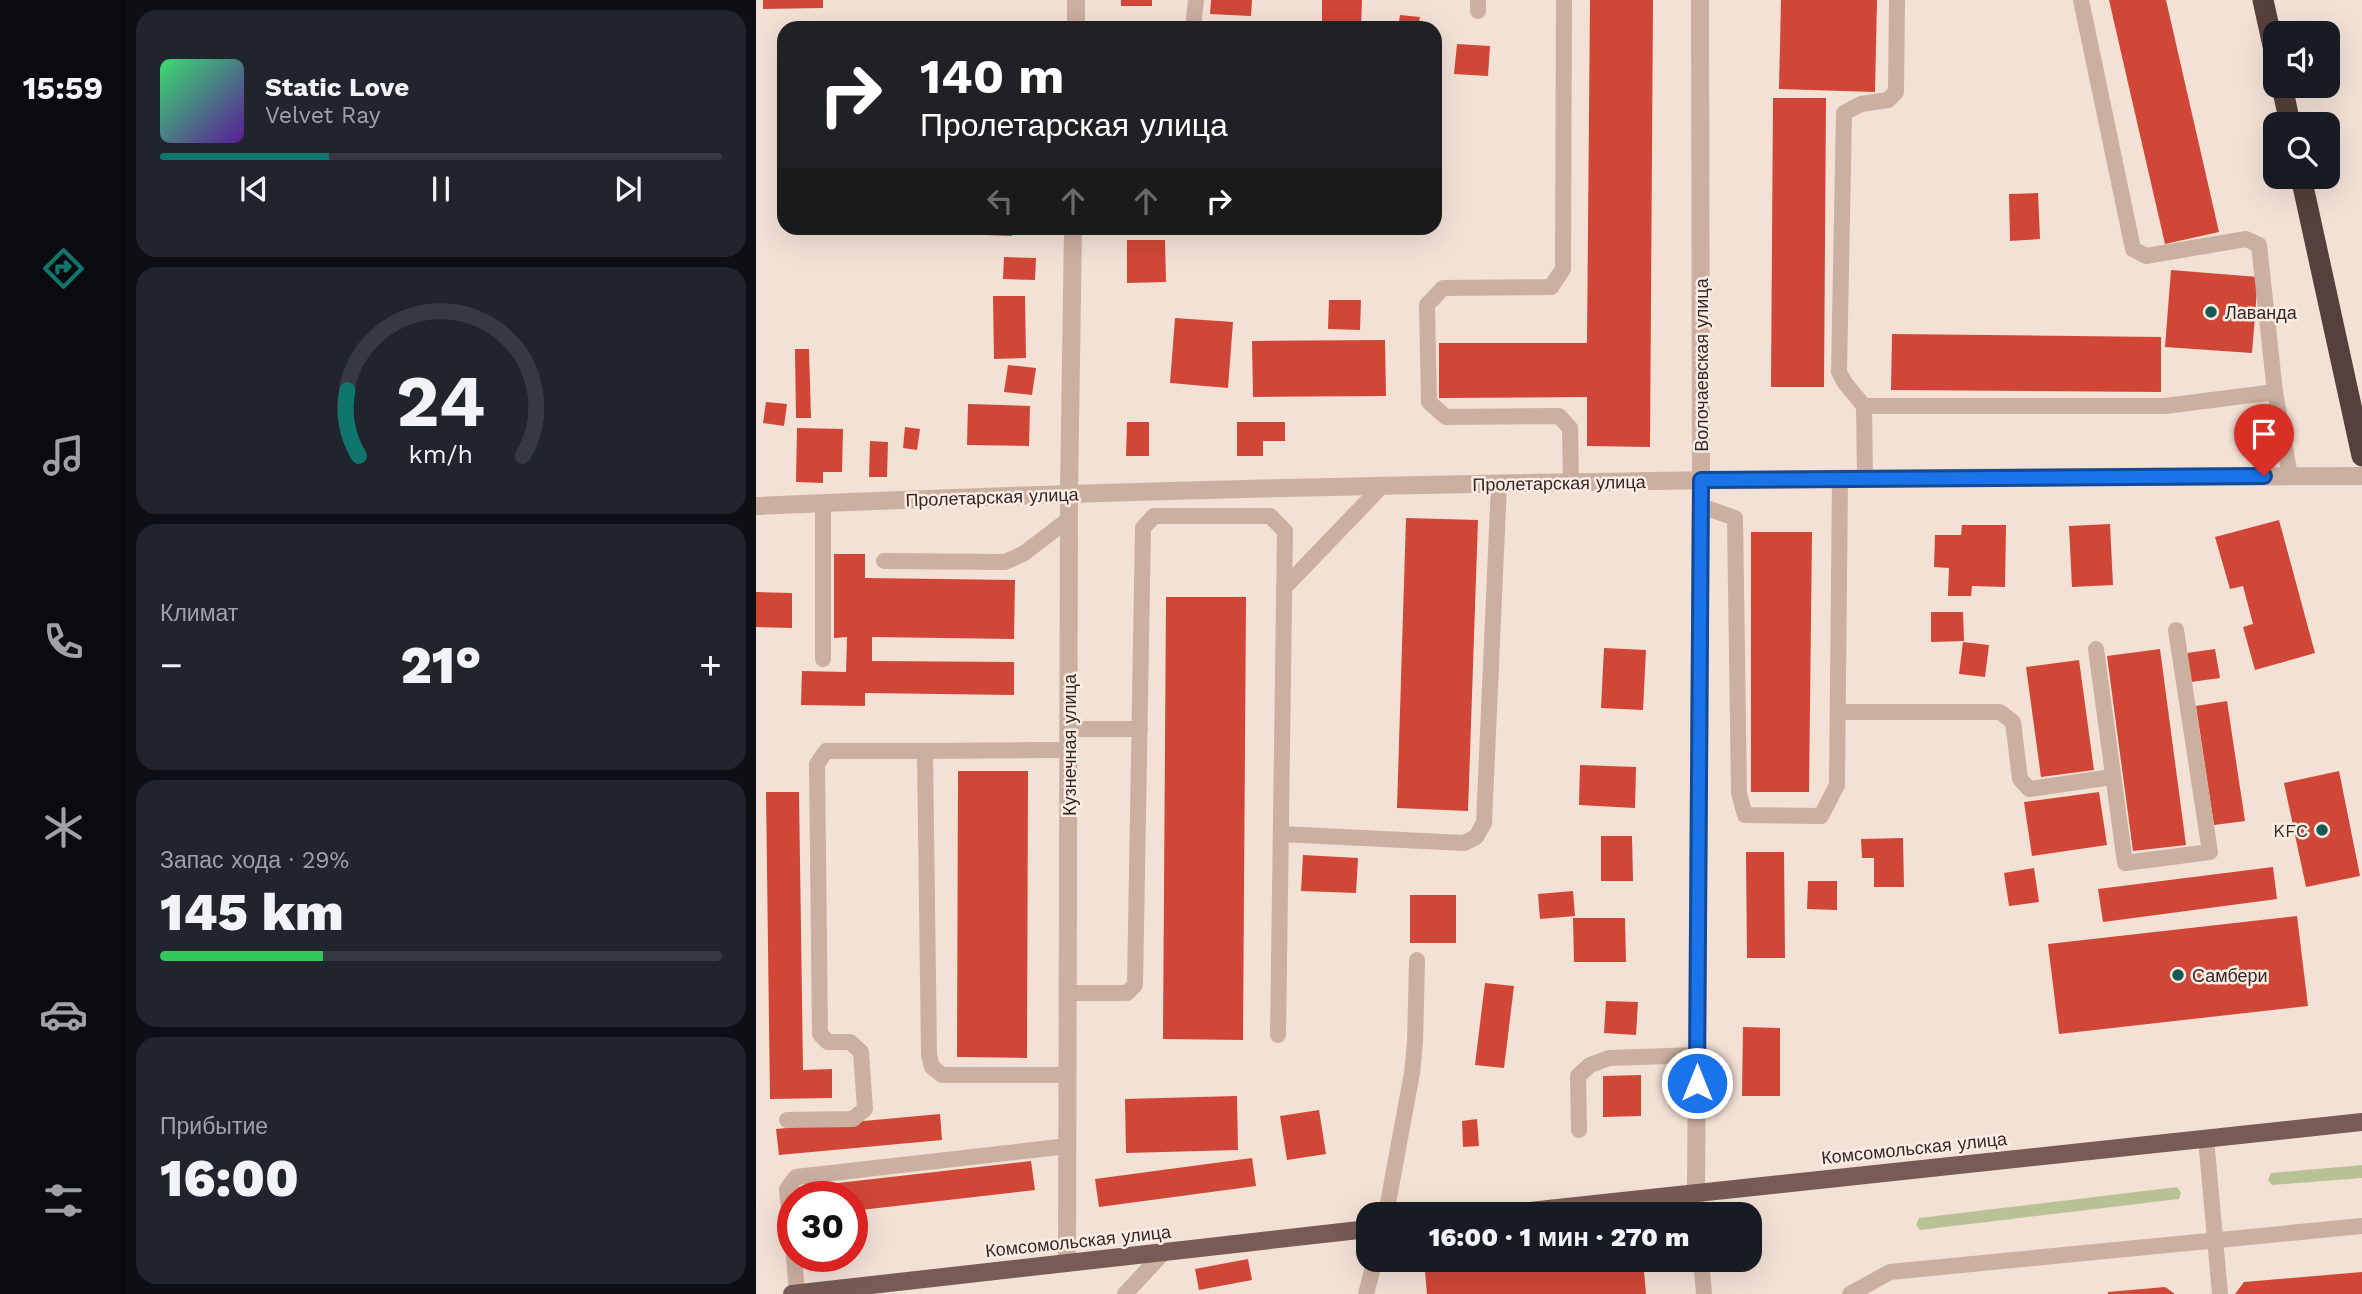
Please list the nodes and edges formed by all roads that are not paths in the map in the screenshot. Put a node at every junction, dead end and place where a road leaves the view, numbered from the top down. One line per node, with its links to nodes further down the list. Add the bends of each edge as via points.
1 (1076, 0): 8 (street)
2 (1196, 0): 9 (lane)
3 (1564, 0): 21 (lane, via 1563,269 1551,287 1443,288 1427,305 1427,319 1429,402 1447,417 1559,416 1570,428)
4 (1700, 0): 20 (street, Волочаевская улица)
5 (1897, 0): 14 (lane, via 1896,92 1888,100 1861,104 1844,113 1839,372)
6 (2081, 0): 13 (lane, via 2133,249 2146,256 2246,239 2259,245)
7 (2263, 0): 10 (highway)
8 (1076, 21)
9 (1194, 21)
10 (2268, 21)
11 (2304, 189): 15 (highway)
12 (1073, 235): 24 (street, Кузнечная улица)
13 (2275, 392): 14 (lane, via 2165,406); 16 (lane)
14 (1864, 406): 19 (lane)
15 (2362, 456)
16 (2290, 476): 17 (street, Пролетарская улица); 19 (street, Пролетарская улица)
17 (2362, 476)
18 (1840, 479): 19 (street, Пролетарская улица); 20 (street, Пролетарская улица); 34 (lane)
19 (1865, 479)
20 (1701, 480): 21 (street, Пролетарская улица); 27 (street, Волочаевская улица)
21 (1571, 481): 22 (street, Пролетарская улица)
22 (1499, 484): 23 (street, Пролетарская улица); 40 (lane, via 1484,823 1476,837 1464,843)
23 (1381, 487): 24 (street, Пролетарская улица); 30 (lane)
24 (1069, 494): 25 (street, Пролетарская улица); 28 (street, Кузнечная улица)
25 (823, 503): 26 (street, Пролетарская улица); 33 (lane)
26 (756, 506)
27 (1701, 506): 34 (lane, via 1735,517 1739,793 1745,815 1821,816 1837,785); 44 (street, Волочаевская улица)
28 (1069, 519): 29 (lane, via 1005,562); 35 (street, Кузнечная улица)
29 (884, 561)
30 (1284, 588): 36 (lane, via 1285,531 1270,516 1154,516 1143,528); 40 (lane)
31 (2176, 630): 39 (lane, via 2210,852 2125,863)
32 (2096, 649): 39 (lane)
33 (823, 659)
34 (1839, 712): 39 (lane, via 2000,712 2013,722 2020,779 2029,789)
35 (1069, 729): 36 (lane); 37 (street, Кузнечная улица)
36 (1140, 729): 42 (lane, via 1136,985 1127,993)
37 (1069, 750): 38 (lane); 42 (street, Кузнечная улица)
38 (925, 751): 45 (lane, via 932,1067 942,1075); 46 (lane, via 826,751 817,764 820,1034 828,1042 850,1042 861,1052 865,1109 853,1119)
39 (2112, 778)
40 (1281, 834): 43 (lane)
41 (1417, 960): 55 (lane, via 1412,1073)
42 (1068, 993): 45 (street, Кузнечная улица)
43 (1278, 1035)
44 (1697, 1055): 49 (lane, via 1609,1058 1590,1065 1578,1076); 54 (street, Волочаевская улица)
45 (1068, 1075): 52 (street, Кузнечная улица)
46 (787, 1121)
47 (2362, 1122): 48 (main road, Комсомольская улица)
48 (2333, 1126): 50 (main road, Комсомольская улица); 51 (main road, Комсомольская улица)
49 (1579, 1130)
50 (2362, 1132)
51 (2206, 1139): 54 (main road, Комсомольская улица); 60 (lane)
52 (1068, 1146): 53 (lane, via 796,1177); 62 (street, Кузнечная улица)
53 (793, 1181)
54 (1696, 1192): 56 (main road, Комсомольская улица); 57 (lane)
55 (1388, 1202)
56 (1607, 1202)
57 (1697, 1202)
58 (2362, 1226): 60 (lane)
59 (1356, 1230): 61 (main road, Комсомольская улица)
60 (2214, 1242): 70 (lane, via 1890,1272); 71 (lane)
61 (1163, 1252): 62 (main road, Комсомольская улица); 67 (lane)
62 (1067, 1263): 66 (main road, Комсомольская улица)
63 (794, 1272): 66 (lane)
64 (1372, 1272): 68 (lane)
65 (1703, 1272): 69 (lane)
66 (795, 1294)
67 (1125, 1294)
68 (1366, 1294)
69 (1704, 1294)
70 (1850, 1294)
71 (2220, 1294)

